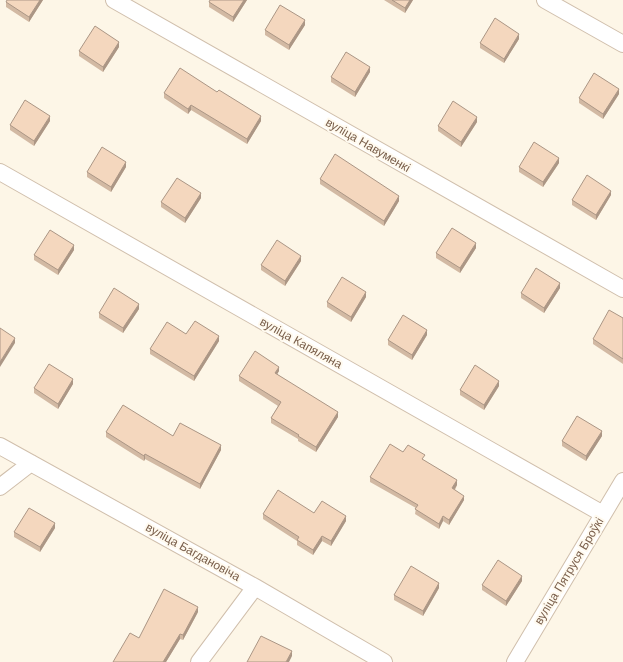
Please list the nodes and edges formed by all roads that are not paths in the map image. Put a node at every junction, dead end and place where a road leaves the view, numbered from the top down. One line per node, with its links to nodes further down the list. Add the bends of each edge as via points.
1 (114, 0): 5 (street, вуліца Навуменкі)
2 (545, 0): 3 (street)
3 (623, 44)
4 (0, 172): 10 (street, вуліца Капяляна)
5 (623, 289)
6 (0, 446): 7 (street, вуліца Багдановіча)
7 (31, 463): 9 (street); 11 (street, вуліца Багдановіча)
8 (623, 480): 10 (street, вуліца Пятруся Броўкі)
9 (0, 487)
10 (603, 514): 14 (street, вуліца Пятруся Броўкі)
11 (255, 587): 12 (street); 13 (street, вуліца Багдановіча)
12 (198, 662)
13 (384, 662)
14 (515, 662)

